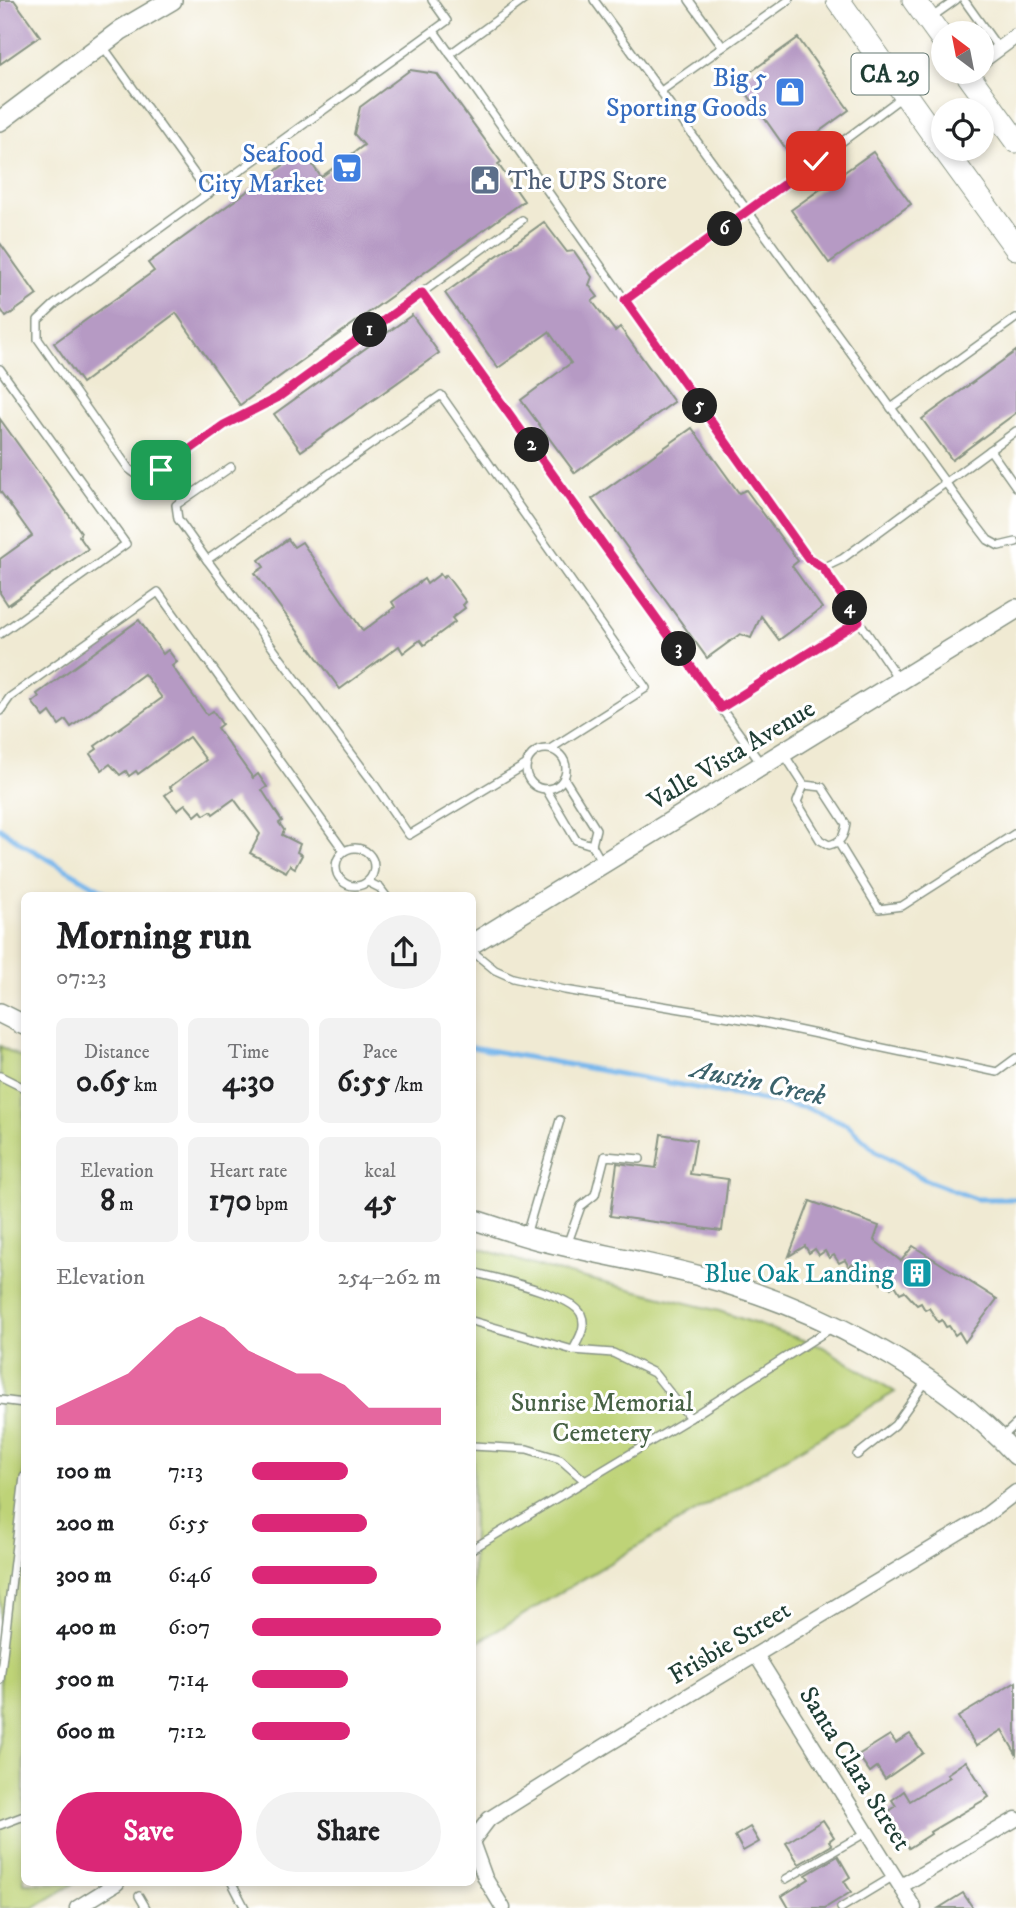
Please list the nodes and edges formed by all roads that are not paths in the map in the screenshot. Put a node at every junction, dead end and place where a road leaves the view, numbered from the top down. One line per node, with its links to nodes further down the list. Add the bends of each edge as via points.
1 (172, 0): 15 (main road)
2 (432, 0): 13 (lane, via 447,21)
3 (524, 0): 19 (lane)
4 (594, 0): 21 (lane)
5 (689, 0): 16 (lane)
6 (789, 0): 16 (lane)
7 (838, 0): 22 (main road, CA 29)
8 (914, 0): 11 (main road, CA 29)
9 (956, 0): 11 (lane)
10 (964, 0): 17 (lane)
11 (929, 19): 12 (main road, CA 29)
12 (931, 22)
13 (434, 31): 19 (lane); 27 (lane)
14 (1016, 36): 17 (street)
15 (102, 45): 23 (main road); 27 (lane)
16 (723, 47): 21 (lane)
17 (999, 48): 18 (street)
18 (994, 52)
19 (450, 54): 32 (lane)
20 (976, 84): 25 (main road, CA 29)
21 (661, 91): 28 (lane)
22 (905, 95): 24 (main road, CA 29); 28 (lane)
23 (0, 121)
24 (931, 130)
25 (1016, 141)
26 (953, 161): 30 (main road, CA 29)
27 (209, 194): 31 (lane, via 38,320 41,345 137,474 161,470 224,425 277,398)
28 (749, 211): 32 (lane); 35 (lane)
29 (522, 220): 31 (lane)
30 (1016, 248)
31 (422, 293): 48 (lane)
32 (625, 300): 43 (lane, via 808,558)
33 (1016, 318): 35 (lane)
34 (0, 369): 46 (lane, via 126,544)
35 (891, 408): 39 (lane)
36 (1016, 431): 37 (lane)
37 (990, 450): 39 (lane); 40 (lane)
38 (231, 467): 42 (lane, via 176,505 178,519)
39 (945, 483): 41 (lane, via 988,540 999,546); 43 (lane)
40 (1016, 487)
41 (1016, 542)
42 (207, 560): 50 (lane, via 441,396 646,688); 52 (lane, via 409,835)
43 (823, 568): 45 (lane)
44 (1016, 609): 47 (main road, Valle Vista Avenue)
45 (859, 621): 47 (lane); 48 (lane)
46 (0, 634)
47 (900, 681): 51 (main road, Valle Vista Avenue)
48 (721, 708): 53 (lane)
49 (0, 711): 60 (lane, via 10,697 158,592)
50 (550, 749): 52 (lane, via 538,751); 54 (lane, via 565,760)
51 (783, 753): 53 (main road, Valle Vista Avenue); 55 (lane)
52 (527, 764): 56 (lane, via 530,781)
53 (763, 766): 61 (main road, Valle Vista Avenue)
54 (564, 778): 56 (lane); 59 (lane, via 596,829)
55 (804, 785): 58 (lane, via 797,803 820,840 829,845); 58 (lane, via 822,787 846,824 845,835)
56 (546, 789): 59 (lane, via 576,840)
57 (1016, 833): 58 (lane, via 902,906 879,909)
58 (838, 842)
59 (592, 845): 61 (lane)
60 (344, 851): 62 (lane, via 358,848 369,854 374,871); 62 (lane, via 335,865 338,878 349,886)
61 (603, 863): 64 (main road, Valle Vista Avenue)
62 (368, 882): 63 (lane)
63 (383, 892)
64 (476, 942)
65 (476, 954): 68 (lane, via 513,978 565,990 754,1021 997,1072)
66 (0, 1013): 67 (main road)
67 (21, 1024)
68 (1016, 1058)
69 (0, 1076): 70 (lane)
70 (21, 1086)
71 (560, 1119): 74 (lane)
72 (640, 1159): 75 (lane, via 605,1156 595,1195 581,1206)
73 (476, 1220): 74 (main road)
74 (526, 1236): 75 (main road)
75 (567, 1246): 78 (main road, via 751,1292)
76 (476, 1273): 79 (lane, via 564,1299 580,1312 584,1328)
77 (476, 1322): 79 (lane)
78 (835, 1326): 80 (main road); 83 (lane)
79 (573, 1350): 83 (lane, via 613,1353 654,1373)
80 (928, 1379): 85 (main road); 87 (lane, via 895,1425)
81 (0, 1400): 82 (lane)
82 (21, 1403)
83 (690, 1418): 89 (lane)
84 (1016, 1424): 85 (lane)
85 (1000, 1438): 88 (main road)
86 (476, 1446): 89 (lane, via 527,1449 560,1459)
87 (856, 1455)
88 (1016, 1455)
89 (585, 1481): 92 (lane)
90 (1016, 1492): 93 (street, Frisbie Street, via 981,1519)
91 (21, 1502): 94 (lane)
92 (476, 1547)
93 (756, 1655): 98 (street, Santa Clara Street); 99 (street, Frisbie Street, via 489,1819)
94 (0, 1680)
95 (21, 1817): 97 (lane)
96 (1016, 1819): 102 (street)
97 (0, 1825)
98 (867, 1832): 101 (lane); 102 (street, Santa Clara Street)
99 (476, 1835)
100 (476, 1853): 109 (street)
101 (786, 1879)
102 (898, 1881): 110 (lane); 111 (street, Santa Clara Street)
103 (111, 1886): 106 (street)
104 (234, 1886): 108 (lane)
105 (139, 1896): 107 (lane)
106 (77, 1908)
107 (146, 1908)
108 (245, 1908)
109 (503, 1908)
110 (841, 1908)
111 (914, 1908)

